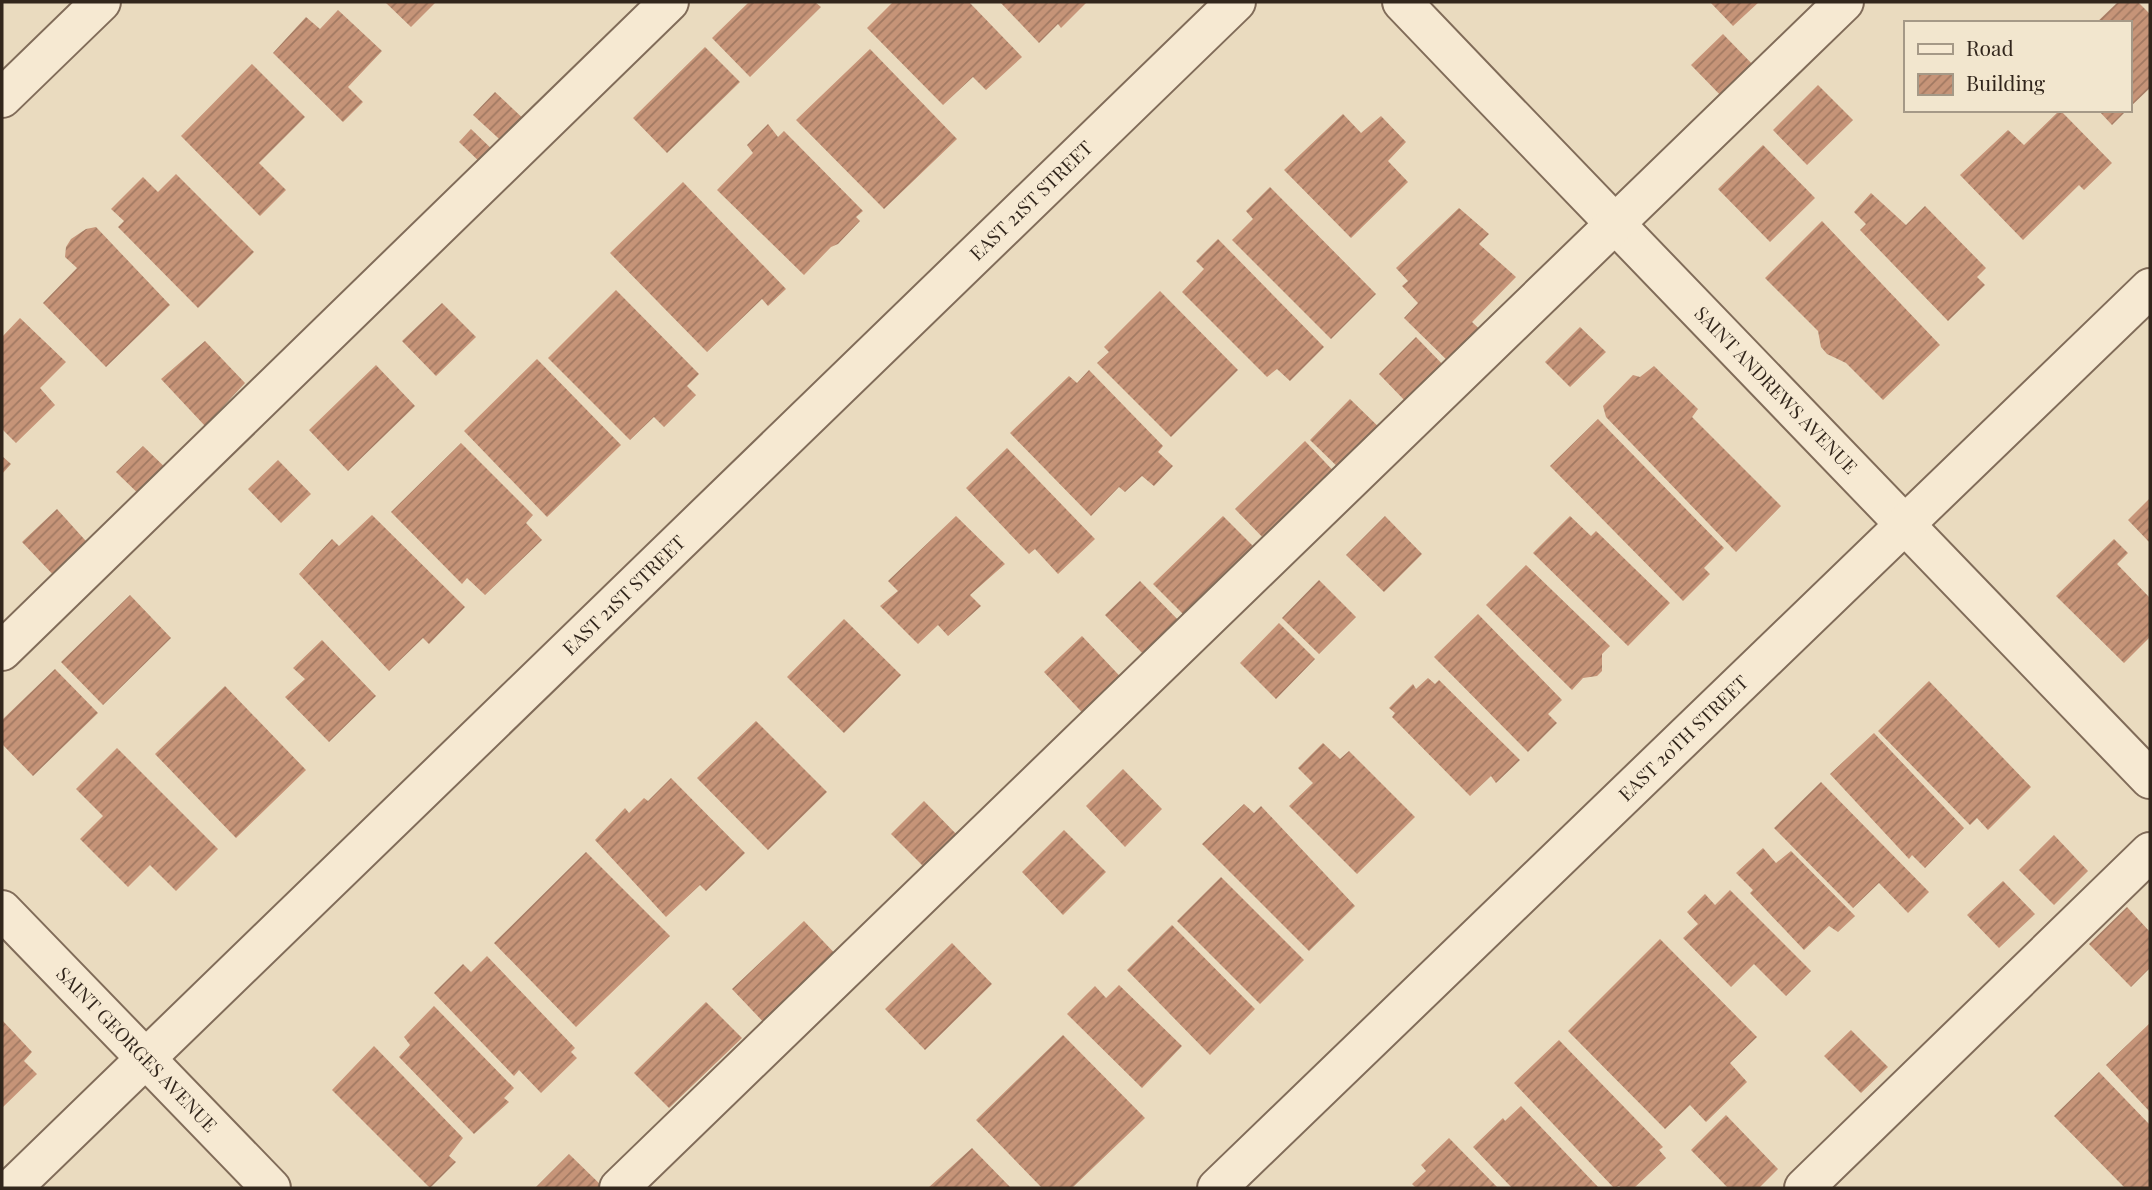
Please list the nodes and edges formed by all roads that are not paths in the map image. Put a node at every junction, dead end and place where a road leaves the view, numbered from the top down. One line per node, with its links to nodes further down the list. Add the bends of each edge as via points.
1 (101, 2): 6 (street)
2 (669, 2): 10 (street)
3 (1236, 2): 14 (street, EAST 21ST STREET)
4 (1402, 2): 7 (street, SAINT ANDREWS AVENUE)
5 (1844, 2): 7 (street)
6 (2, 98)
7 (1615, 225): 9 (street, SAINT ANDREWS AVENUE); 17 (street)
8 (2150, 288): 9 (street, EAST 20TH STREET)
9 (1906, 524): 11 (street, SAINT ANDREWS AVENUE); 18 (street, EAST 20TH STREET)
10 (2, 651)
11 (2150, 779)
12 (2150, 852): 19 (street)
13 (2, 910): 14 (street, SAINT GEORGES AVENUE)
14 (147, 1059): 15 (street, EAST 21ST STREET); 16 (street, SAINT GEORGES AVENUE)
15 (12, 1188)
16 (271, 1188)
17 (619, 1188)
18 (1217, 1188)
19 (1804, 1188)

